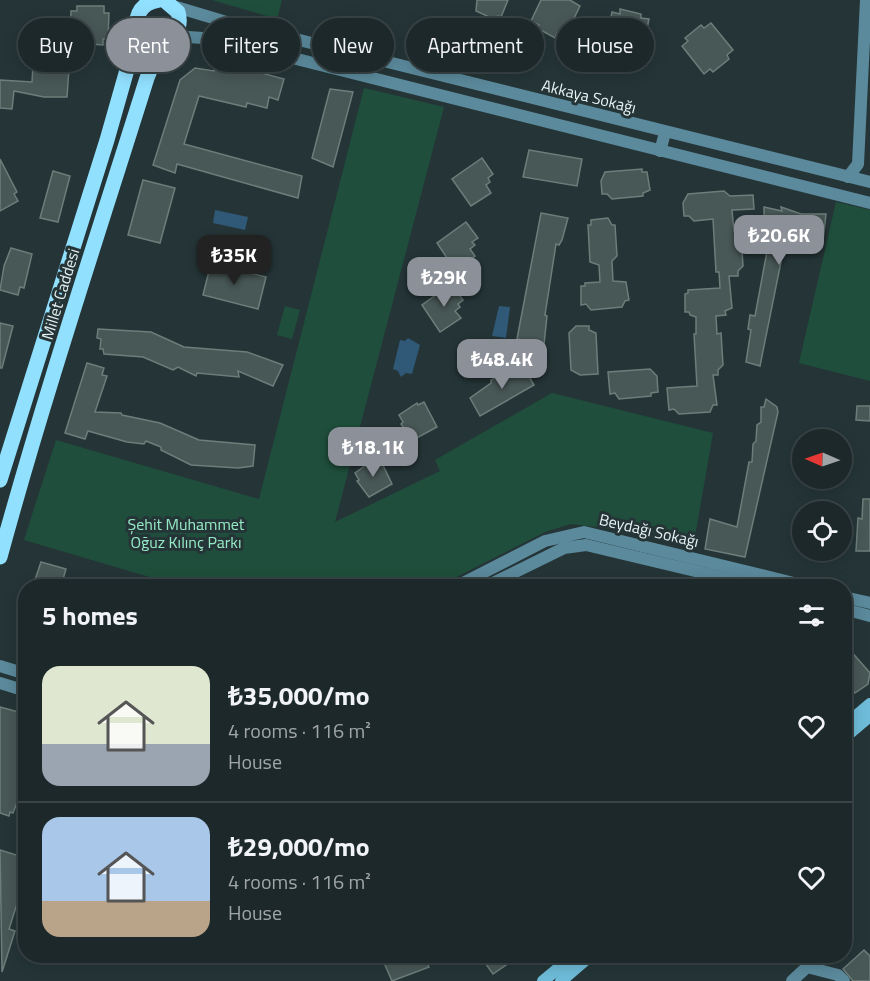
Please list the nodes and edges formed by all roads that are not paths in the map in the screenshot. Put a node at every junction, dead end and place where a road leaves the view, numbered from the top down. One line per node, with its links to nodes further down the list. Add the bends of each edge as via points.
1 (866, 0): 12 (street, via 858,164)
2 (165, 2): 3 (main road); 4 (main road); 8 (street, Akkaya Sokağı, via 224,21)
3 (135, 6)
4 (179, 18)
5 (190, 40): 9 (street, via 217,39)
6 (126, 72): 16 (main road, Millet Caddesi)
7 (150, 72): 17 (main road, Millet Caddesi)
8 (435, 73): 9 (street); 10 (street, Akkaya Sokağı)
9 (432, 92): 11 (street)
10 (665, 132): 11 (street); 12 (street, Akkaya Sokağı)
11 (660, 151): 14 (street)
12 (848, 177): 13 (street, Akkaya Sokağı); 14 (street)
13 (870, 182)
14 (844, 198): 15 (street)
15 (870, 203)
16 (0, 480)
17 (0, 557)
18 (471, 579): 21 (street, Beydağı Sokağı, via 545,541 584,532)
19 (501, 579): 20 (street, Beydağı Sokağı, via 564,548 586,545)
20 (729, 579)
21 (777, 579)
22 (852, 599): 23 (street)
23 (870, 603)
24 (852, 611): 25 (street)
25 (870, 616)
26 (0, 666): 27 (street)
27 (18, 672)
28 (0, 683): 29 (street)
29 (18, 689)
30 (870, 704): 32 (main road)
31 (870, 716): 33 (main road)
32 (852, 719)
33 (852, 731)
34 (565, 963): 36 (main road)
35 (582, 963): 37 (main road)
36 (543, 981)
37 (561, 981)
38 (792, 981): 39 (street, via 807,967 838,975)
39 (844, 981)

